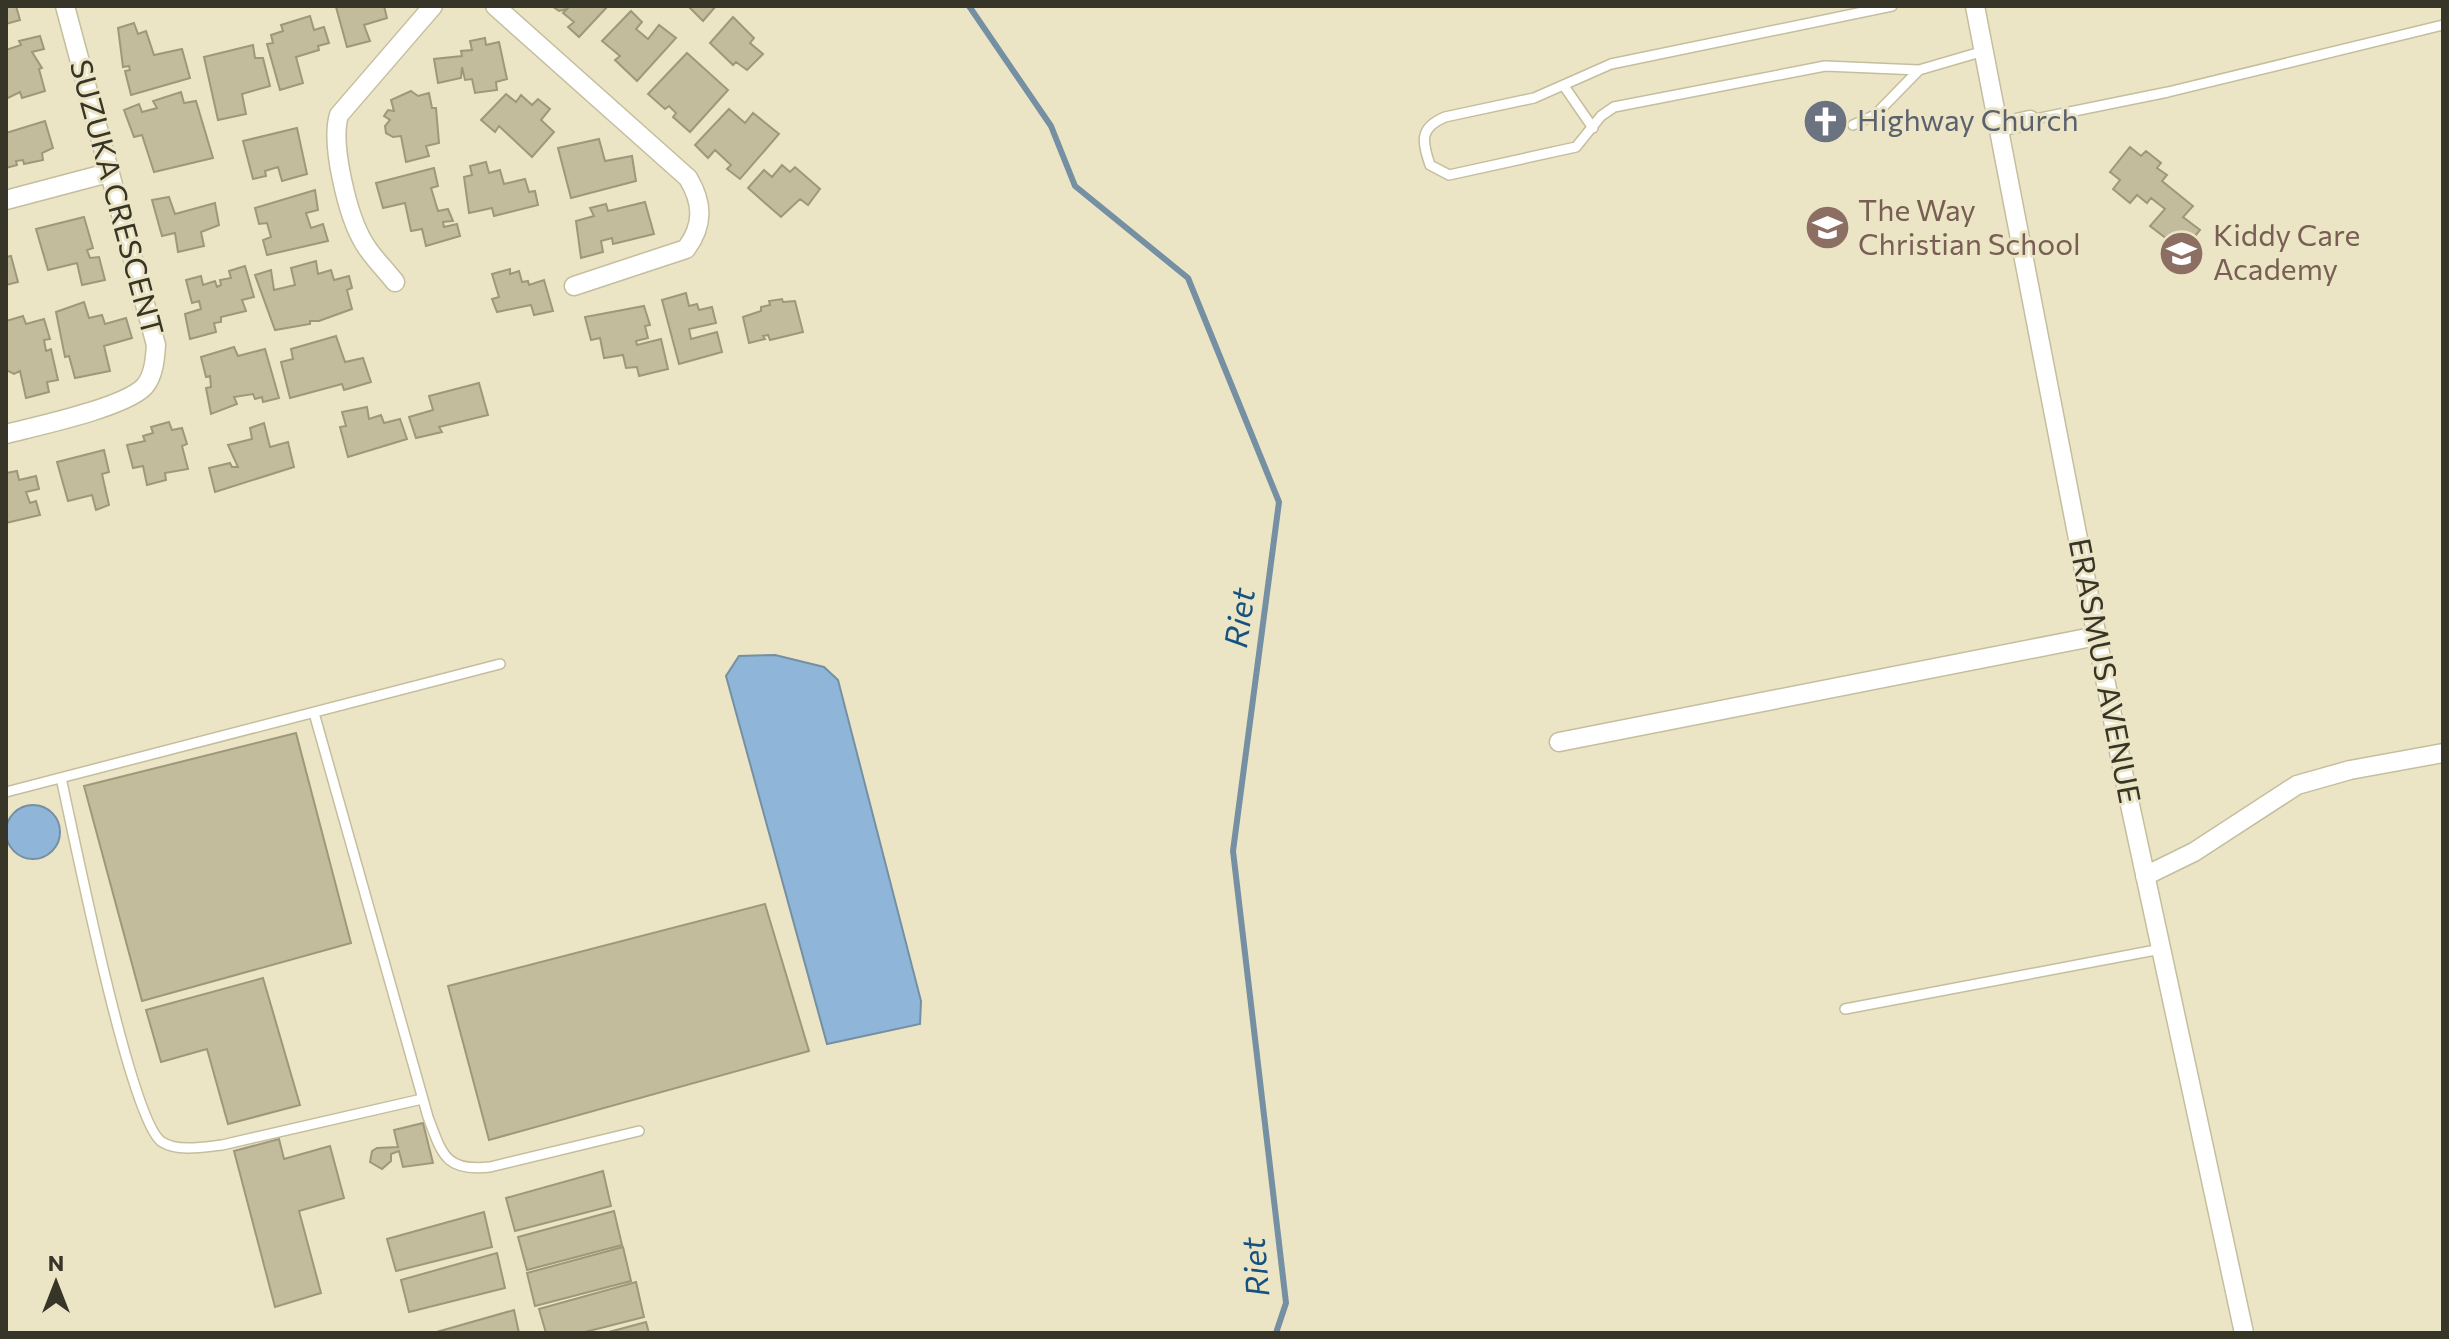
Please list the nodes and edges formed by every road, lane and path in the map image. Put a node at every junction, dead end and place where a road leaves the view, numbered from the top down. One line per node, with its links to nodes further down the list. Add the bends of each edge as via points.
1 (65, 6): 14 (street, SUZUKA CRESCENT)
2 (433, 6): 16 (street, via 339,115 335,136 358,231)
3 (495, 6): 17 (street, via 688,178 697,193 701,216 686,249)
4 (1892, 6): 9 (lane, via 1611,64)
5 (1975, 6): 7 (street, ERASMUS AVENUE)
6 (2443, 25): 10 (lane)
7 (1984, 51): 8 (lane); 12 (street, ERASMUS AVENUE)
8 (1919, 70): 11 (lane, via 1875,115); 13 (lane, via 1843,65 1797,71 1614,107)
9 (1564, 86): 13 (lane); 13 (lane, via 1432,123 1422,142 1430,165 1449,175 1559,152 1576,147)
10 (2030, 120): 12 (street)
11 (1853, 125)
12 (1999, 127): 19 (street, ERASMUS AVENUE)
13 (1593, 128)
14 (108, 173): 15 (street); 18 (street, SUZUKA CRESCENT, via 156,345 148,382 126,398)
15 (6, 200)
16 (395, 282)
17 (574, 286)
18 (6, 434)
19 (2097, 636): 22 (street); 26 (street, ERASMUS AVENUE)
20 (500, 664): 21 (lane)
21 (314, 713): 24 (lane); 29 (lane)
22 (1559, 742)
23 (2443, 753): 26 (street, via 2297,785 2194,852)
24 (61, 778): 25 (lane); 29 (lane, via 106,985 134,1085 150,1130 161,1141 222,1145)
25 (6, 792)
26 (2145, 876): 27 (street, ERASMUS AVENUE)
27 (2161, 949): 28 (lane); 31 (street, ERASMUS AVENUE)
28 (1845, 1009)
29 (422, 1099): 30 (lane, via 446,1158 469,1169)
30 (639, 1131)
31 (2244, 1333)

